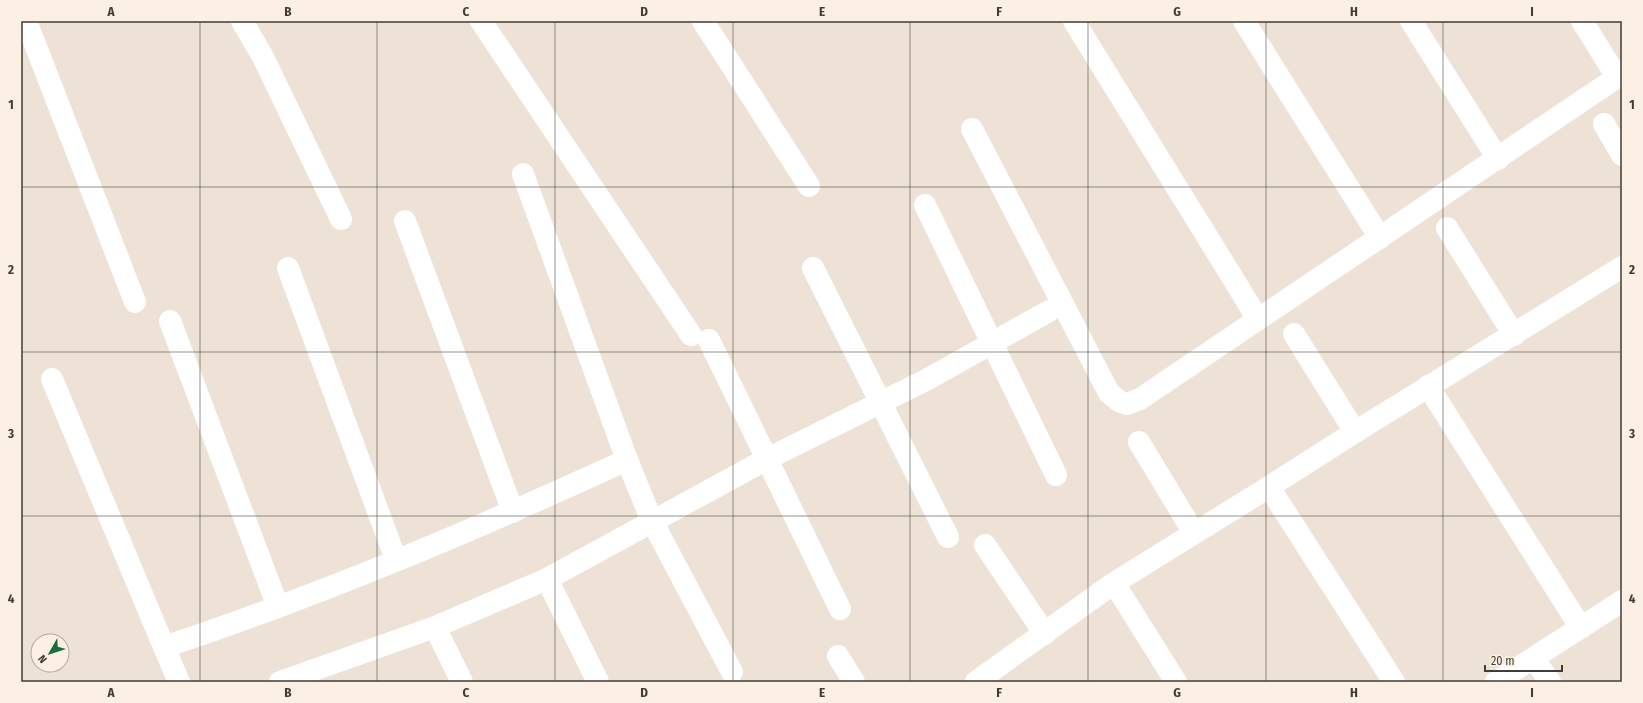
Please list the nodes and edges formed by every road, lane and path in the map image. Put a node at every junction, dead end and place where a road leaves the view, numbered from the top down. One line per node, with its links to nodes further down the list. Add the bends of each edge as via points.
1 (26, 21): 24 (street)
2 (242, 21): 17 (street, via 263,57)
3 (481, 21): 36 (street, via 700,337)
4 (1074, 21): 26 (street)
5 (1244, 21): 20 (street)
6 (1411, 21): 13 (street)
7 (1582, 21): 9 (street)
8 (706, 22): 15 (street)
9 (1619, 76): 13 (street)
10 (1604, 124): 12 (street)
11 (972, 129): 26 (street, via 1109,392 1119,401 1127,404 1140,399)
12 (1622, 155)
13 (1498, 158): 20 (street)
14 (522, 174): 37 (street)
15 (809, 186)
16 (925, 205): 30 (street)
17 (341, 219)
18 (405, 221): 40 (street)
19 (1447, 228): 29 (street)
20 (1380, 238): 26 (street)
21 (288, 268): 45 (street)
22 (813, 268): 33 (street)
23 (1620, 272): 29 (street)
24 (135, 302)
25 (1049, 311): 30 (street)
26 (1258, 319)
27 (170, 321): 49 (street)
28 (1294, 334): 34 (street)
29 (1514, 335): 32 (street)
30 (992, 342): 33 (street); 38 (street)
31 (52, 380): 54 (street)
32 (1428, 386): 34 (street); 52 (street)
33 (880, 403): 36 (street); 43 (street)
34 (1355, 432): 39 (street)
35 (1139, 442): 42 (street)
36 (767, 459): 41 (street); 50 (street)
37 (627, 460): 40 (street); 41 (street)
38 (1056, 476)
39 (1269, 487): 42 (street); 66 (street)
40 (513, 512): 45 (street)
41 (652, 521): 46 (street); 57 (street)
42 (1194, 533): 47 (street)
43 (948, 537)
44 (985, 545): 53 (street)
45 (396, 560): 49 (street)
46 (546, 579): 51 (street); 62 (street)
47 (1114, 583): 53 (street); 65 (street)
48 (1622, 601): 52 (street)
49 (278, 607): 54 (street)
50 (840, 609)
51 (434, 627): 58 (street); 61 (street)
52 (1582, 628): 56 (street)
53 (1045, 634): 64 (street)
54 (164, 647): 59 (street)
55 (838, 656): 63 (street)
56 (1534, 659): 67 (street); 68 (street)
57 (732, 672)
58 (315, 677): 60 (street)
59 (178, 682)
60 (280, 682)
61 (462, 682)
62 (598, 682)
63 (854, 682)
64 (976, 682)
65 (1176, 682)
66 (1394, 682)
67 (1496, 682)
68 (1550, 682)

